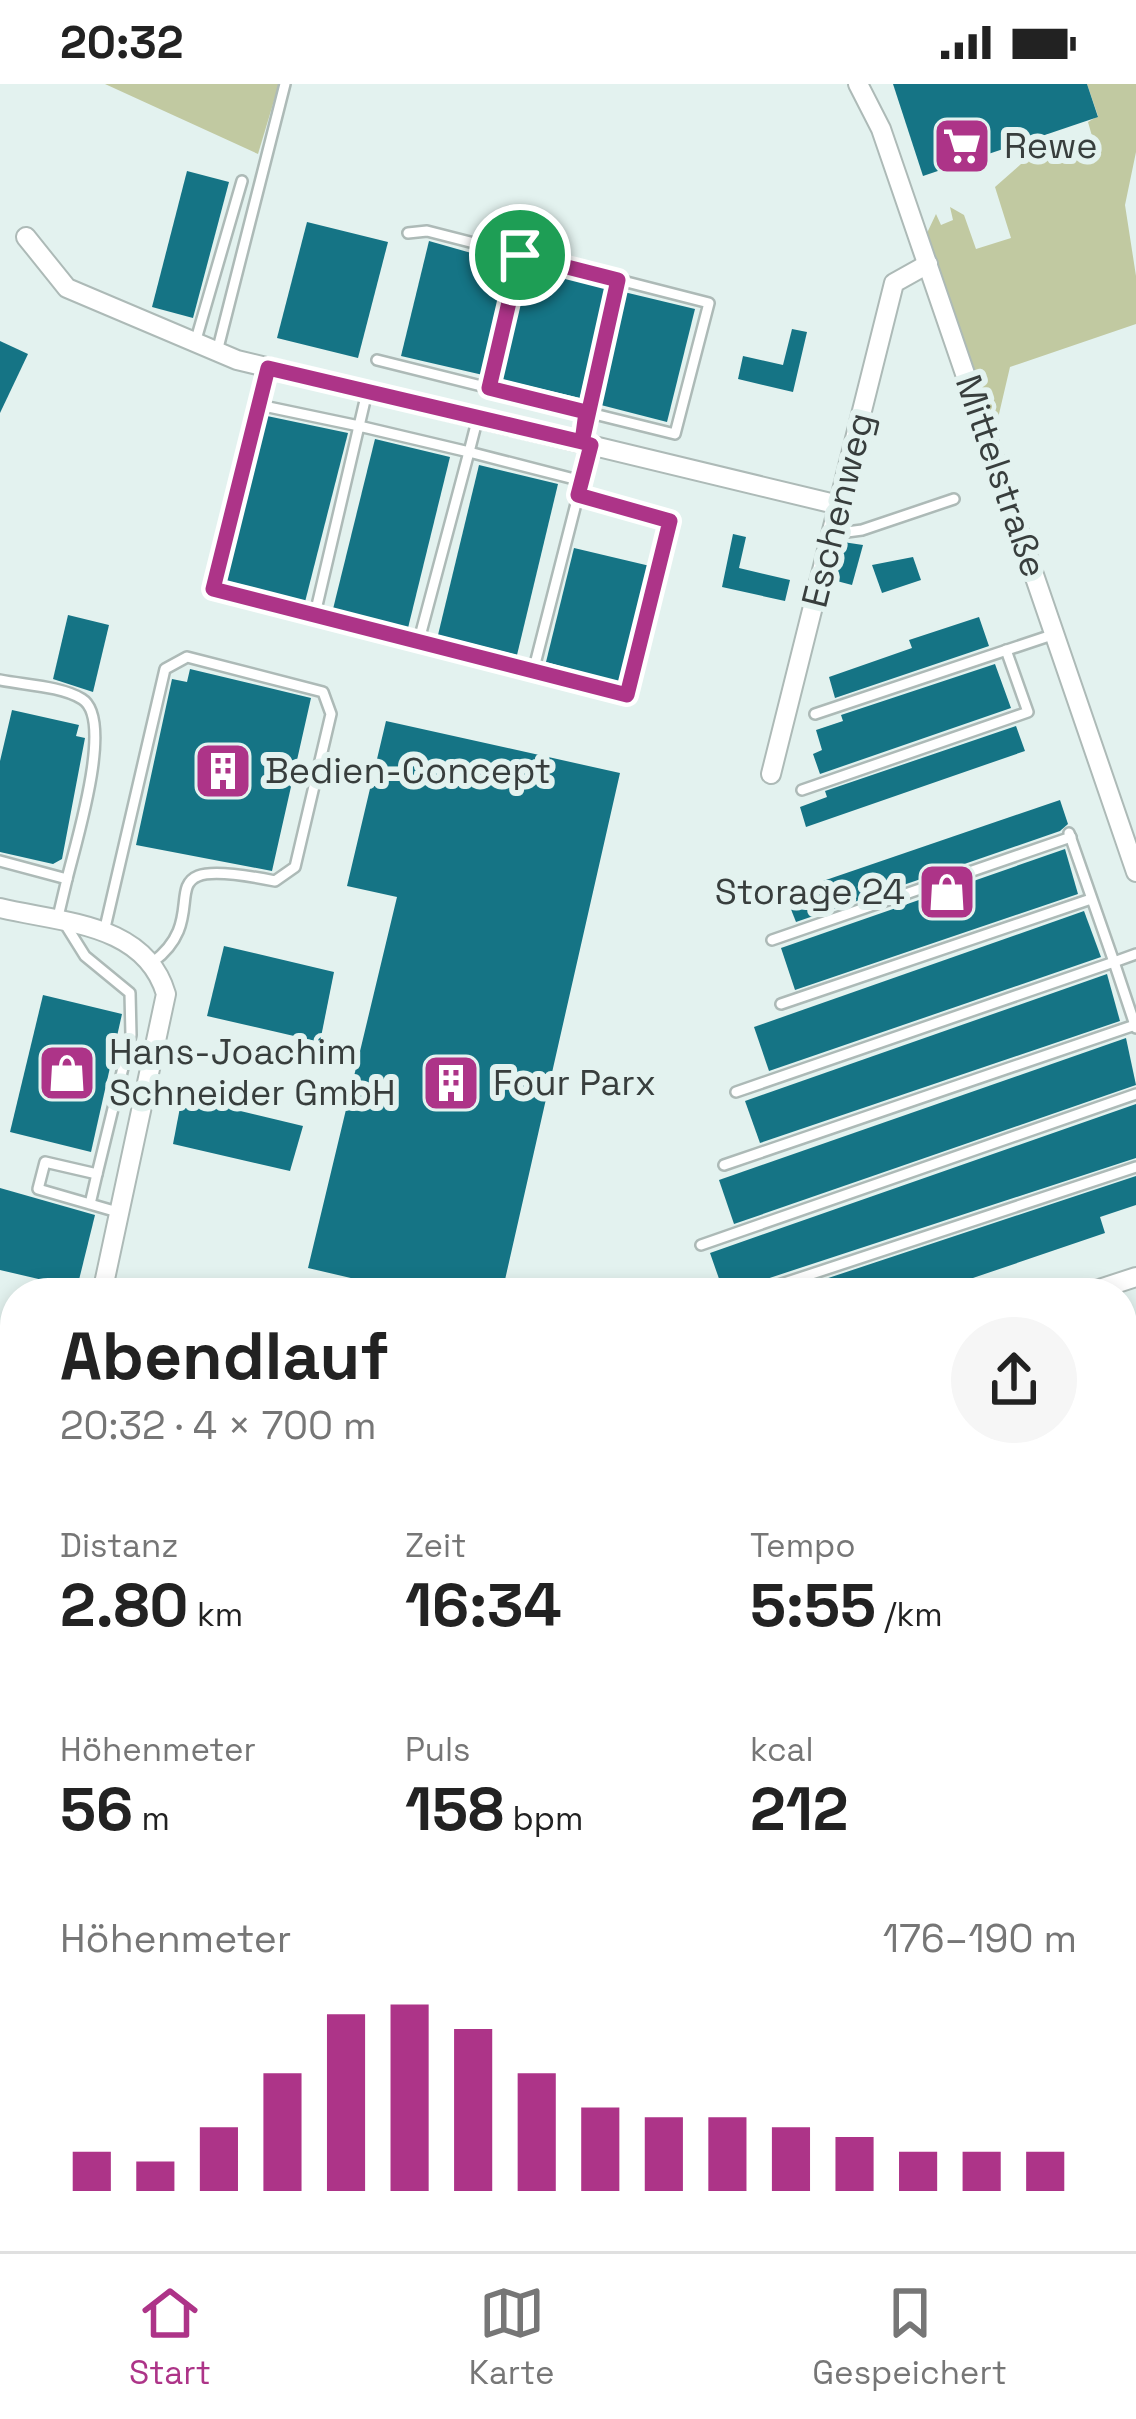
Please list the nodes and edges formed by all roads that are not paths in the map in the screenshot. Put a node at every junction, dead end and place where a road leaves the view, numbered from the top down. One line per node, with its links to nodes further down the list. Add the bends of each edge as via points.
1 (285, 84): 10 (lane)
2 (858, 84): 7 (street, Mittelstraße)
3 (242, 181): 9 (lane)
4 (408, 233): 6 (lane)
5 (26, 237): 9 (street, via 67,288)
6 (520, 255): 8 (lane); 13 (lane)
7 (928, 264): 24 (street, Eschenweg, via 894,283); 27 (street, Mittelstraße)
8 (618, 280): 16 (lane); 16 (lane, via 710,303 675,434)
9 (195, 343): 10 (street)
10 (217, 352): 12 (street)
11 (376, 361): 13 (lane)
12 (268, 368): 14 (street); 15 (lane)
13 (489, 388): 16 (lane)
14 (367, 391): 17 (street); 18 (lane)
15 (259, 405): 18 (lane); 26 (lane, via 213,589)
16 (586, 412): 19 (lane)
17 (478, 417): 19 (street); 20 (lane)
18 (359, 426): 20 (lane); 26 (lane)
19 (586, 443): 21 (lane); 24 (street)
20 (469, 452): 21 (lane); 28 (lane)
21 (582, 481): 22 (lane)
22 (578, 495): 30 (lane); 30 (lane, via 670,521 627,695)
23 (954, 499): 25 (lane)
24 (839, 505): 25 (street, Eschenweg)
25 (832, 533): 33 (street, Eschenweg)
26 (315, 614): 28 (lane)
27 (1055, 634): 29 (lane); 36 (street, Mittelstraße)
28 (419, 640): 30 (lane)
29 (1006, 650): 32 (lane); 34 (lane, via 1028,712)
30 (534, 668)
31 (0, 680): 37 (lane, via 79,697 96,718)
32 (815, 714)
33 (771, 774)
34 (802, 790)
35 (0, 861): 37 (lane)
36 (1136, 872)
37 (67, 879): 40 (lane)
38 (1091, 899): 42 (lane, via 1070,835); 45 (lane); 46 (lane)
39 (0, 908): 40 (street)
40 (61, 923): 41 (street); 52 (lane, via 130,993 131,1035)
41 (104, 932): 44 (street); 44 (lane, via 165,669 187,657 323,692 331,714 296,867 275,881 198,873 177,934)
42 (772, 940)
43 (1136, 954): 45 (lane)
44 (153, 962): 54 (street, via 166,1014)
45 (1114, 962): 47 (lane); 48 (lane)
46 (781, 1004)
47 (1136, 1026): 50 (lane)
48 (736, 1092)
49 (1136, 1094): 55 (lane)
50 (724, 1165)
51 (1136, 1166): 57 (lane)
52 (97, 1174): 53 (lane); 53 (lane, via 45,1162 38,1189)
53 (90, 1204): 54 (lane)
54 (122, 1213): 56 (street)
55 (701, 1245)
56 (106, 1278)
57 (799, 1278)

